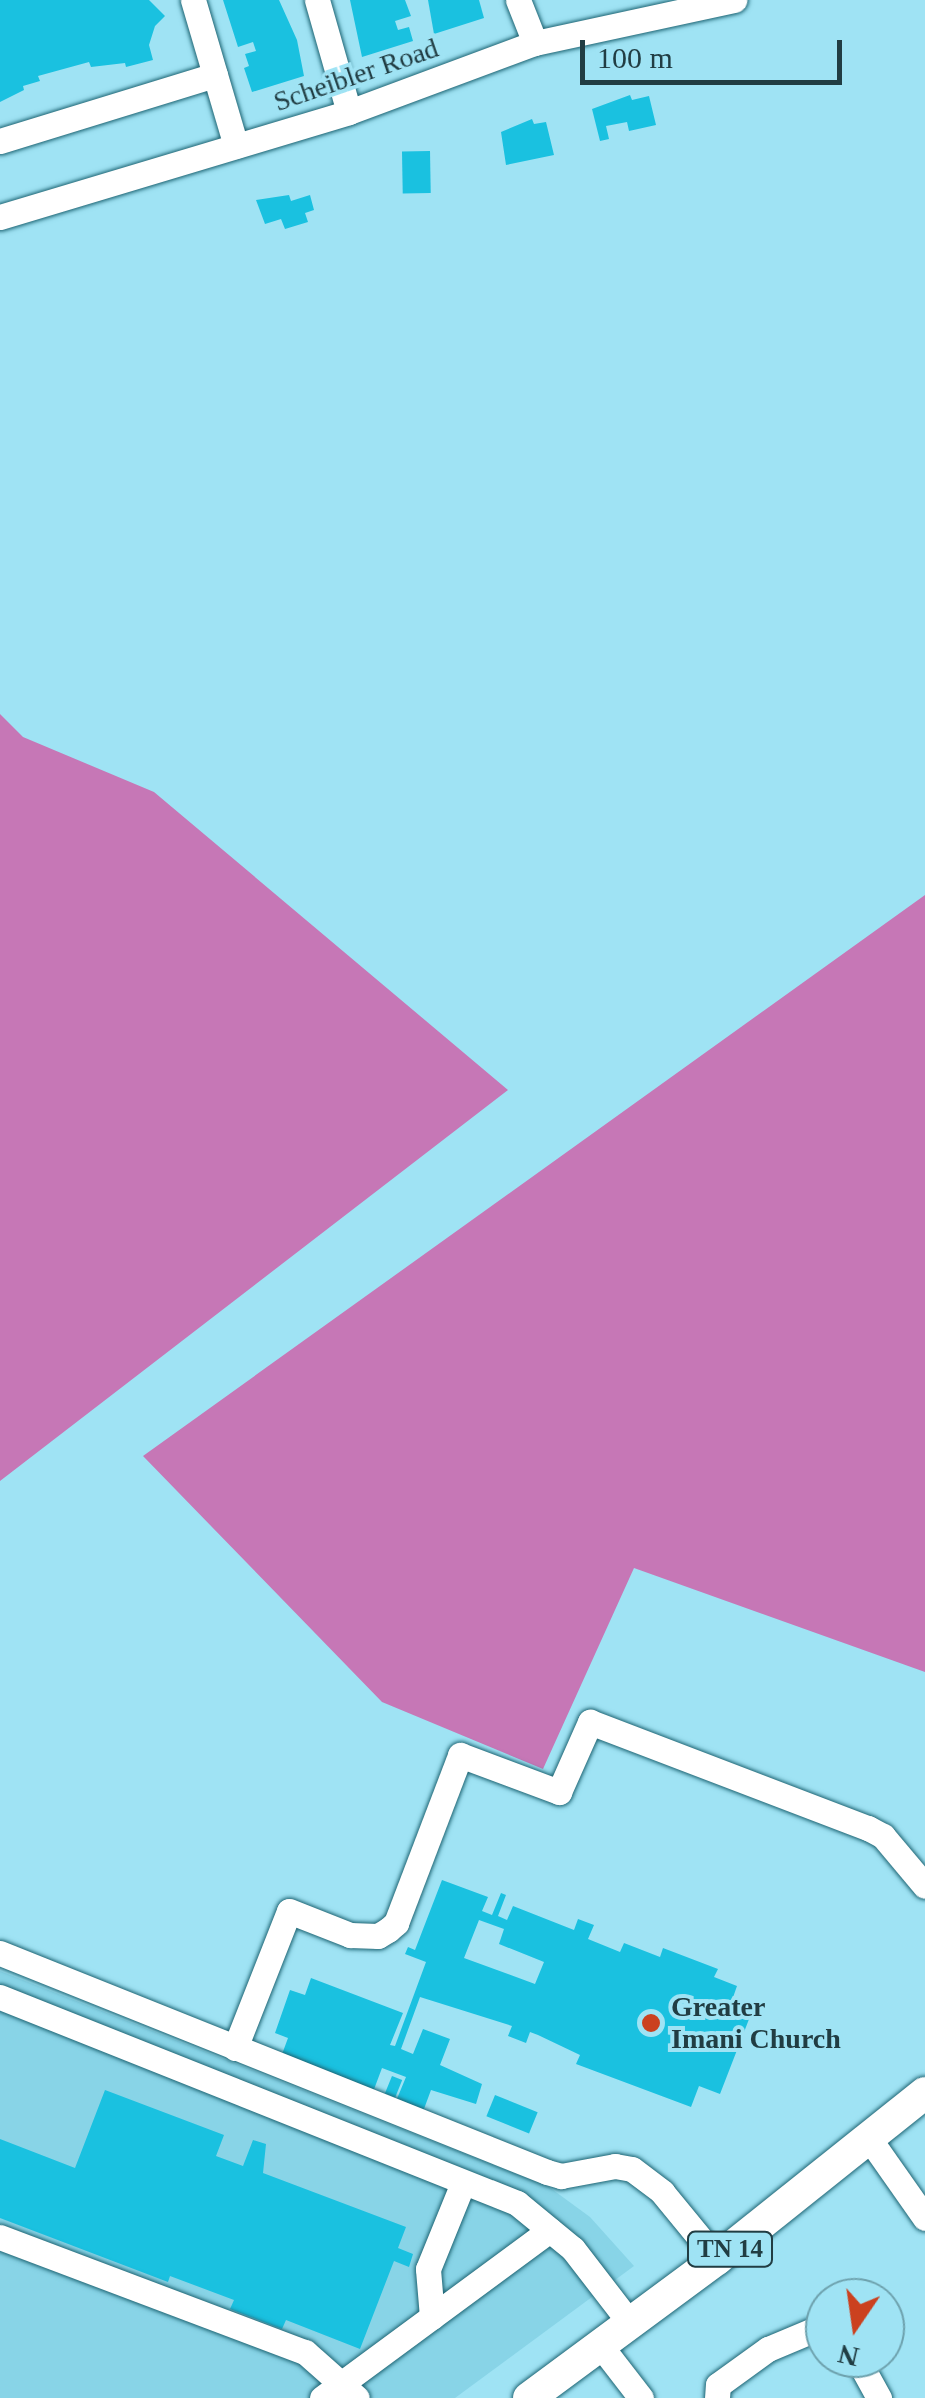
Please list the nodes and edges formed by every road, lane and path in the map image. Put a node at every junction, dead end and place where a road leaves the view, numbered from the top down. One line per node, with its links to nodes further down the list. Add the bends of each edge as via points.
1 (194, 0): 6 (street)
2 (316, 0): 7 (street)
3 (518, 0): 5 (street)
4 (734, 0): 5 (street, Scheibler Road)
5 (535, 43): 7 (street, Scheibler Road)
6 (215, 75): 8 (street); 9 (street)
7 (349, 112): 9 (street, Scheibler Road)
8 (0, 141)
9 (236, 146): 10 (street, Scheibler Road)
10 (0, 216)
11 (925, 1886): 14 (street, via 883,1836 868,1828 590,1722 560,1792 460,1755 388,1930 350,1935 289,1910)
12 (0, 1953): 14 (street)
13 (0, 1997): 17 (street)
14 (236, 2048): 21 (street, via 547,2172 632,2169 662,2192)
15 (925, 2093): 16 (main road, TN 14)
16 (868, 2138): 18 (street); 21 (main road, TN 14)
17 (463, 2184): 19 (street, via 516,2203); 22 (street, via 428,2269)
18 (925, 2218)
19 (550, 2230): 22 (street); 23 (street, via 573,2248)
20 (0, 2237): 26 (street, via 305,2352)
21 (718, 2259): 23 (main road, TN 14)
22 (432, 2317): 26 (street)
23 (630, 2324): 25 (main road, TN 14)
24 (805, 2332): 30 (street, via 768,2348 718,2385)
25 (600, 2345): 28 (main road, TN 14); 29 (street)
26 (350, 2390): 27 (street)
27 (322, 2398)
28 (529, 2398)
29 (641, 2398)
30 (717, 2398)

